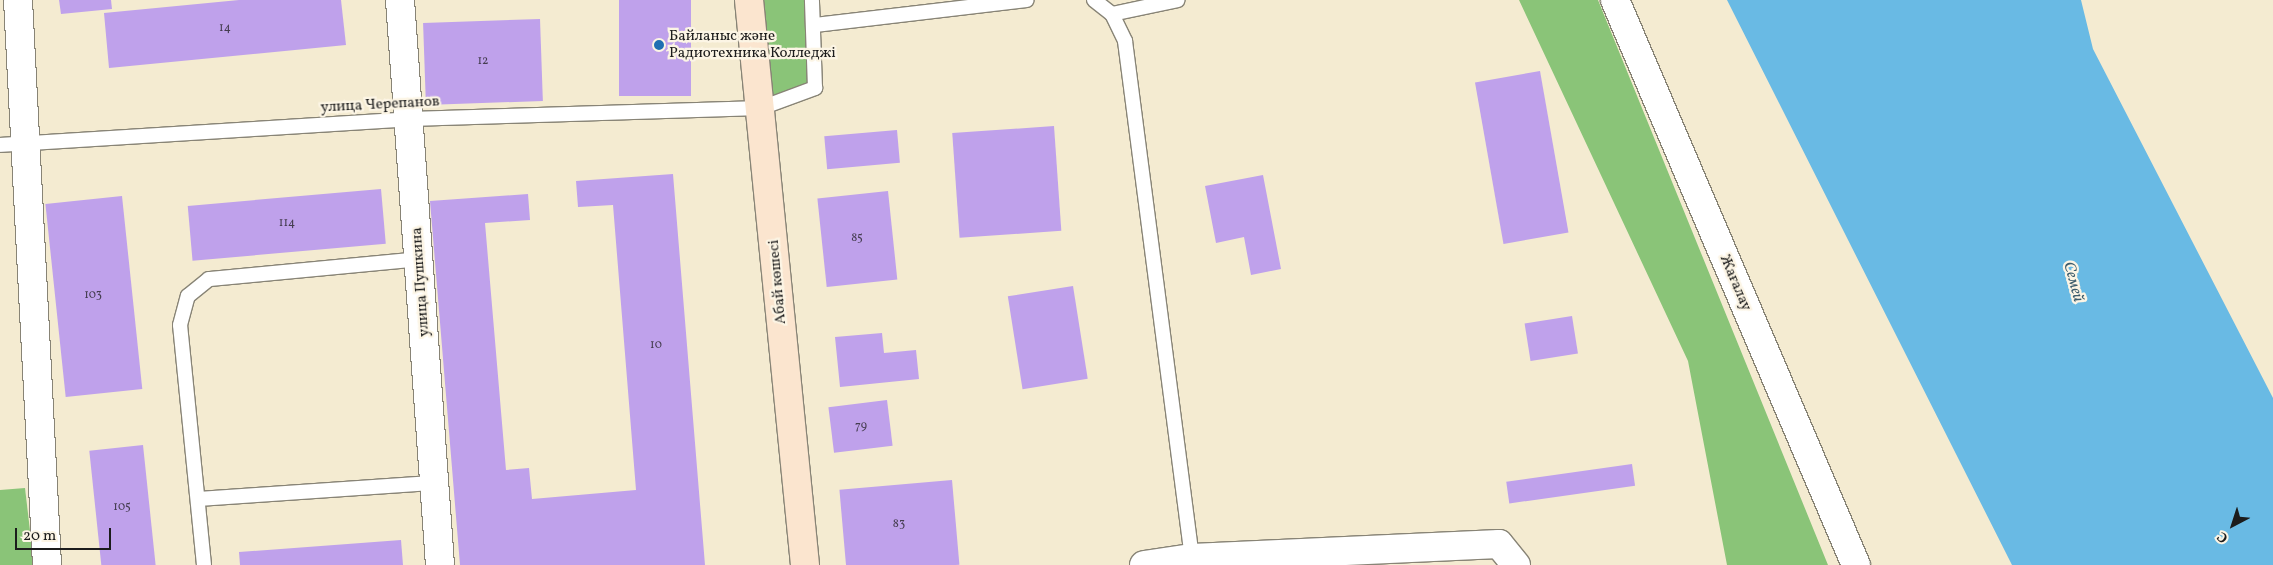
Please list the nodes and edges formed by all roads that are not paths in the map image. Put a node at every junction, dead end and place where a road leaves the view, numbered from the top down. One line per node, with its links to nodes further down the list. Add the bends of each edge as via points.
1 (18, 0): 13 (street)
2 (400, 0): 12 (street, улица Пушкина)
3 (749, 0): 11 (main road, Абай көшесі)
4 (812, 0): 10 (lane)
5 (1027, 0): 10 (lane)
6 (1094, 0): 9 (lane)
7 (1178, 0): 9 (lane)
8 (1615, 0): 25 (street, Жағалау)
9 (1112, 14): 18 (lane, via 1125,41)
10 (816, 25): 11 (lane, улица Черепанов, via 816,88)
11 (762, 108): 12 (lane, улица Черепанов); 22 (main road, Абай көшесі)
12 (410, 119): 13 (lane, улица Черепанов); 15 (street, улица Пушкина)
13 (27, 140): 14 (lane, улица Черепанов); 19 (street)
14 (0, 144)
15 (419, 259): 16 (street, улица Пушкина); 17 (lane, via 209,279 188,296 180,325)
16 (435, 484): 17 (lane); 21 (street, улица Пушкина)
17 (198, 499): 20 (lane)
18 (1192, 558): 23 (street); 24 (street, via 1499,544)
19 (47, 565)
20 (204, 565)
21 (440, 565)
22 (805, 565)
23 (1144, 565)
24 (1516, 565)
25 (1856, 565)

